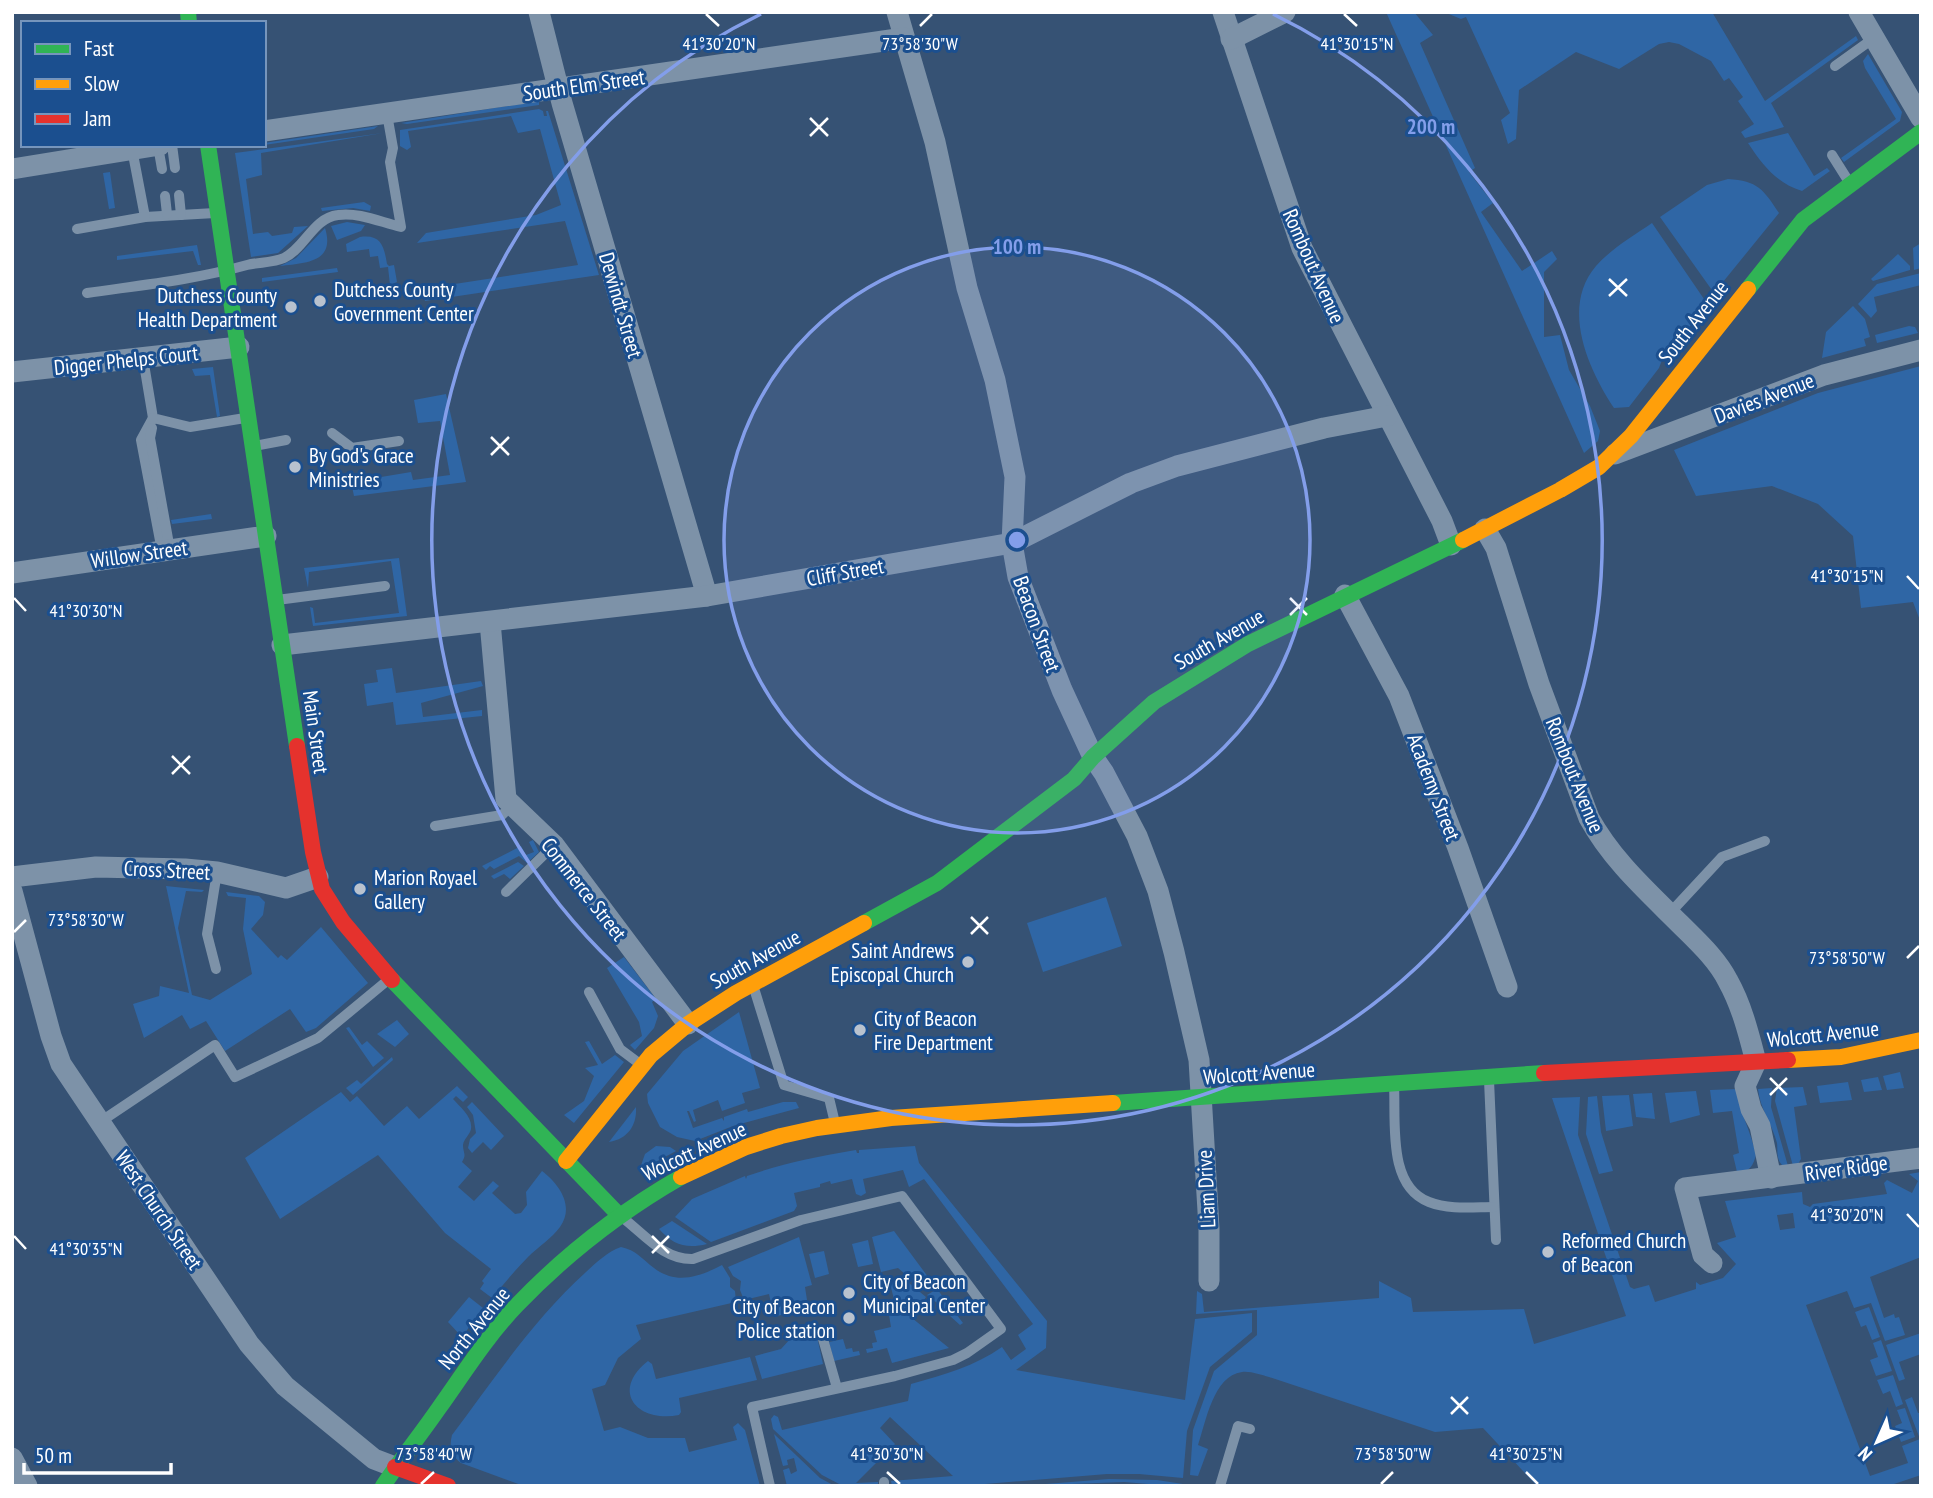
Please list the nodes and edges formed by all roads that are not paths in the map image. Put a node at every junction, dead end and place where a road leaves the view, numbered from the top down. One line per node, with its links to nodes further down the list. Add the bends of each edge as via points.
1 (539, 12): 10 (street, Dewindt Street)
2 (897, 12): 6 (street, Beacon Street)
3 (1223, 12): 8 (street, Rombout Avenue)
4 (1285, 12): 8 (street)
5 (1859, 12): 7 (street)
6 (904, 38): 10 (street, South Elm Street); 48 (street, Beacon Street, via 995,380 1015,477)
7 (1874, 38): 9 (lane); 12 (street)
8 (1231, 39): 38 (street, Rombout Avenue, via 1302,248)
9 (1835, 66)
10 (559, 88): 11 (street, South Elm Street); 54 (street, Dewindt Street)
11 (387, 114): 13 (street, South Elm Street); 32 (lane, via 401,227 357,214 326,217 287,257)
12 (1921, 118)
13 (266, 131)
14 (1921, 132): 24 (main road, South Avenue)
15 (146, 147): 19 (street)
16 (159, 147): 23 (lane)
17 (172, 147): 21 (lane)
18 (208, 147): 27 (main road, Main Street)
19 (132, 149): 22 (street); 30 (lane)
20 (1832, 155): 24 (lane)
21 (175, 168)
22 (12, 169)
23 (162, 169)
24 (1850, 183): 45 (main road, South Avenue, via 1786,238 1631,436)
25 (178, 195): 29 (lane)
26 (165, 196): 28 (lane)
27 (218, 213): 29 (lane); 32 (main road, Main Street)
28 (167, 214): 29 (lane); 30 (lane)
29 (181, 215)
30 (145, 217): 31 (lane)
31 (77, 229)
32 (227, 271): 33 (lane); 34 (main road, Main Street)
33 (87, 293)
34 (239, 347): 36 (street, Digger Phelps Court); 40 (main road, Main Street)
35 (1921, 350): 45 (street, Davies Avenue, via 1824,375)
36 (143, 358): 37 (street, Digger Phelps Court); 39 (lane)
37 (12, 372)
38 (1387, 416): 48 (street, Cliff Street, via 1177,466 1130,483); 49 (street, Rombout Avenue)
39 (153, 418): 40 (lane, via 190,427); 50 (lane, via 150,438)
40 (249, 418): 44 (main road, Main Street)
41 (332, 433): 43 (lane, via 352,448)
42 (286, 440): 44 (lane)
43 (400, 441)
44 (253, 446): 47 (main road, Main Street)
45 (1610, 456): 46 (main road, South Avenue, via 1589,473)
46 (1485, 529): 49 (main road, South Avenue); 68 (street, Rombout Avenue, via 1496,548 1539,684 1589,818 1620,864)
47 (266, 536): 50 (street, Willow Street); 55 (main road, Main Street)
48 (1012, 543): 54 (street, Cliff Street); 58 (street, Beacon Street, via 1018,577)
49 (1451, 545): 53 (main road, South Avenue)
50 (166, 551): 51 (street, Willow Street)
51 (12, 573)
52 (385, 586): 55 (lane)
53 (1345, 595): 58 (main road, South Avenue, via 1248,644 1154,702); 72 (street, Academy Street, via 1399,696)
54 (707, 596): 56 (street, Cliff Street)
55 (276, 601): 57 (main road, Main Street)
56 (491, 622): 57 (street, Cliff Street); 59 (street, via 506,799)
57 (282, 645): 65 (main road, Main Street)
58 (1093, 757): 71 (main road, South Avenue, via 1074,779 937,883); 80 (street, Beacon Street, via 1137,836 1158,891 1199,1060)
59 (512, 805): 60 (lane, via 502,815); 62 (street, Commerce Street)
60 (435, 826)
61 (1765, 841): 68 (lane, via 1722,857)
62 (554, 845): 67 (lane); 74 (street, Commerce Street)
63 (217, 872): 64 (street, Cross Street, via 96,867); 65 (street, Cross Street, via 286,888); 69 (lane, via 207,934)
64 (12, 877)
65 (318, 877): 70 (main road, Main Street, via 343,922)
66 (12, 891): 81 (street, West Church Street, via 61,1064)
67 (506, 892)
68 (1670, 914): 76 (street, Rombout Avenue, via 1728,980)
69 (216, 969)
70 (390, 978): 81 (lane, via 318,1038 235,1077 215,1045); 84 (main road, Main Street)
71 (752, 985): 74 (main road, South Avenue); 82 (lane, via 785,1086 829,1098)
72 (1507, 987)
73 (589, 992): 77 (lane, via 620,1049)
74 (688, 1024): 77 (main road, South Avenue)
75 (1921, 1040): 76 (main road, Wolcott Avenue, via 1841,1057)
76 (1756, 1062): 78 (main road, Wolcott Avenue); 85 (street, via 1745,1086)
77 (642, 1066): 84 (main road, South Avenue)
78 (1489, 1077): 79 (main road, Wolcott Avenue); 86 (lane)
79 (1394, 1085): 80 (main road, Wolcott Avenue); 86 (lane, via 1398,1163 1413,1192 1429,1202)
80 (1201, 1097): 82 (main road, Wolcott Avenue); 90 (street, Liam Drive)
81 (100, 1122): 95 (street, West Church Street, via 249,1344 285,1386 374,1459)
82 (835, 1125): 87 (main road, Wolcott Avenue, via 746,1147 660,1188)
83 (1921, 1158): 85 (street, River Ridge)
84 (566, 1161): 87 (main road, Main Street)
85 (1772, 1178): 89 (street, River Ridge, via 1685,1188 1703,1255)
86 (1494, 1207): 88 (lane)
87 (618, 1214): 92 (lane, via 664,1253 693,1259 800,1220 902,1196 1001,1329 960,1357); 95 (main road, North Avenue, via 514,1308)
88 (1496, 1240)
89 (1712, 1263)
90 (1209, 1281)
91 (821, 1332): 92 (lane)
92 (837, 1388): 99 (lane, via 752,1406)
93 (1250, 1429): 100 (lane, via 1238,1426)
94 (12, 1458): 96 (street)
95 (396, 1467): 97 (main road, North Avenue); 98 (main road)
96 (27, 1486)
97 (383, 1486)
98 (447, 1486)
99 (770, 1486)
100 (1220, 1486)

